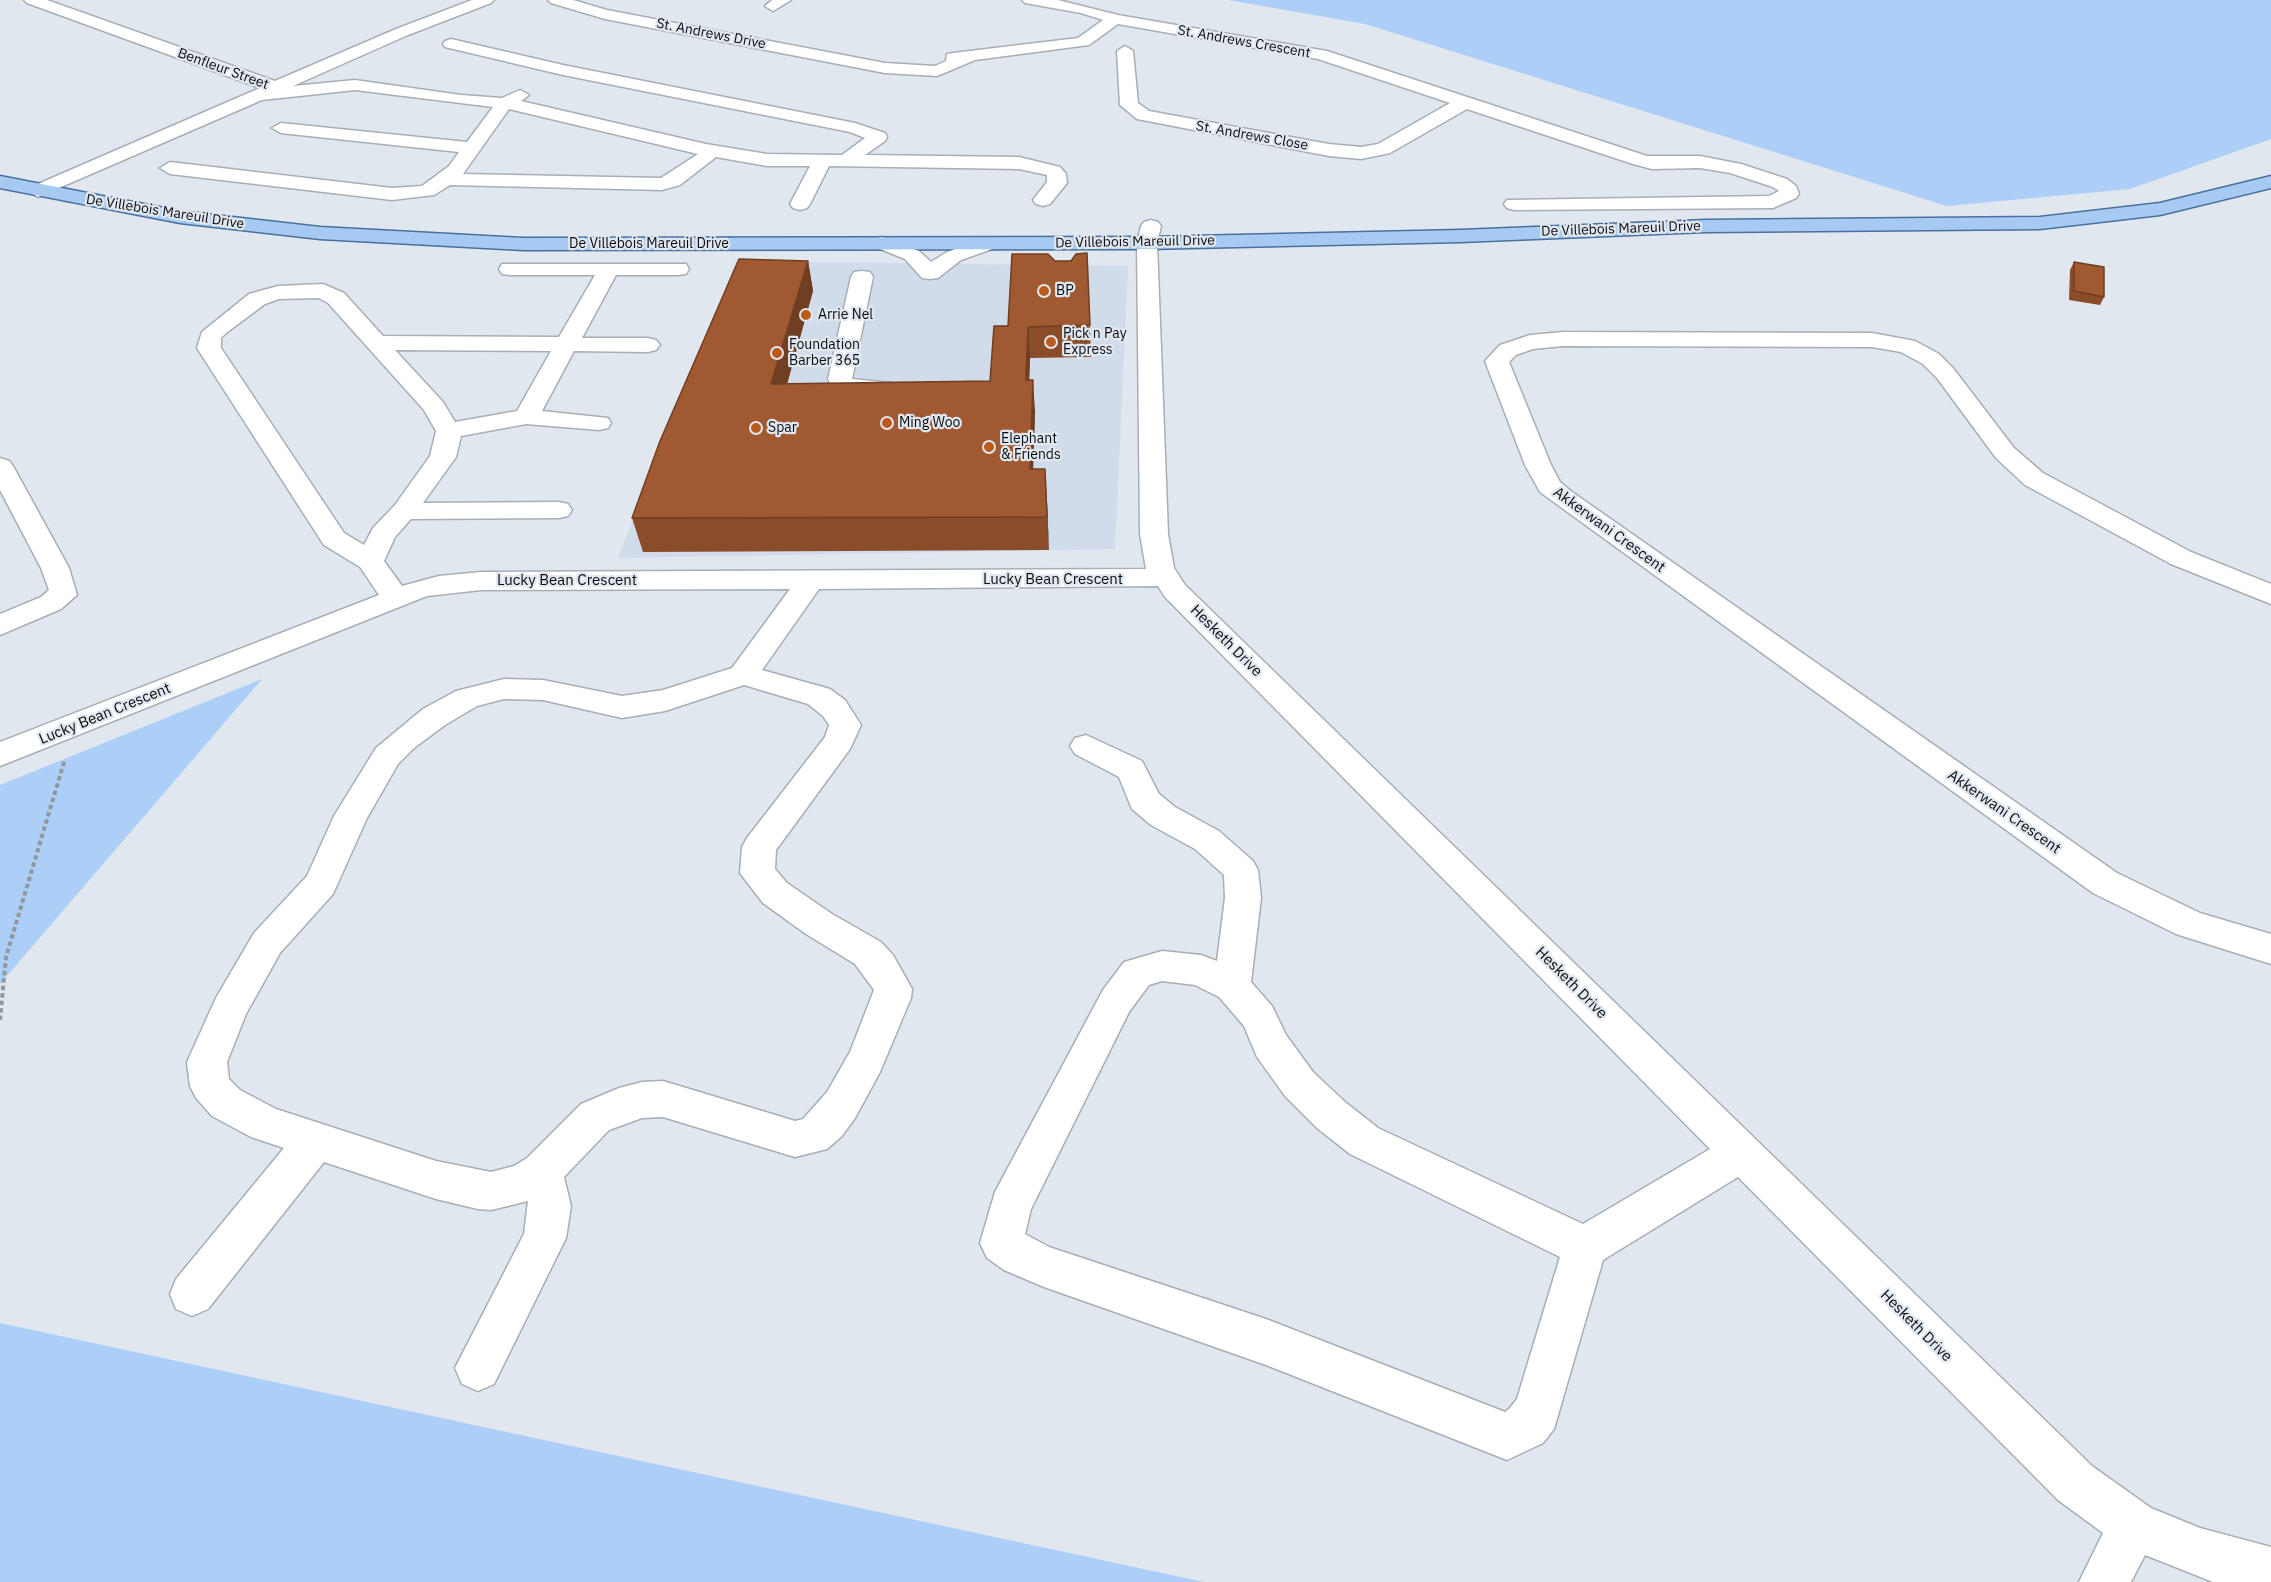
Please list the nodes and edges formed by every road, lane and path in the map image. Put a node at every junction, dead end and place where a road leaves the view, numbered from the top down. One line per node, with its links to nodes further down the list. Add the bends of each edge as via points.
1 (32, 0): 14 (street, Benfleur Street)
2 (462, 0): 9 (street, via 417,20)
3 (486, 0): 9 (street)
4 (556, 0): 6 (street, St. Andrews Drive)
5 (1030, 0): 7 (street, St. Andrews Crescent)
6 (583, 3): 10 (street, St. Andrews Drive, via 605,14 868,65 924,72 973,55)
7 (1115, 19): 8 (street, St. Andrews Crescent); 10 (street, St. Andrews Drive)
8 (1162, 27): 12 (street); 17 (street, St. Andrews Crescent, via 1310,52)
9 (402, 32): 14 (street)
10 (1083, 42): 12 (street)
11 (451, 44): 13 (street)
12 (1125, 51): 17 (street, St. Andrews Close, via 1129,105 1143,115 1329,150 1361,153 1383,149)
13 (563, 70): 16 (street); 22 (street, via 855,128 878,136)
14 (274, 87): 15 (street, Benfleur Street)
15 (256, 95): 16 (street, via 356,85); 26 (street, Benfleur Street)
16 (505, 103): 19 (street); 20 (street)
17 (1464, 103): 35 (street, St. Andrews Crescent, via 1652,163 1700,162 1734,168 1780,183 1789,190 1789,194 1773,201)
18 (281, 128): 19 (street)
19 (472, 148): 27 (street)
20 (713, 151): 21 (street, via 767,160); 27 (street, via 673,181 662,184)
21 (822, 162): 22 (street); 34 (street)
22 (845, 162): 33 (street, via 1005,162 1035,166 1053,171 1058,178)
23 (0, 163): 26 (main road, De Villebois Mareuil Drive)
24 (170, 168): 27 (street, via 392,194 427,191)
25 (2271, 176): 40 (main road, De Villebois Mareuil Drive, via 2150,204 2012,218)
26 (68, 177): 30 (street, Benfleur Street); 31 (main road, De Villebois Mareuil Drive)
27 (446, 180)
28 (0, 182): 30 (main road, De Villebois Mareuil Drive)
29 (2271, 182): 40 (main road, De Villebois Mareuil Drive, via 2160,209 2040,223 1706,226 1461,236)
30 (38, 191): 41 (main road, De Villebois Mareuil Drive, via 180,217 320,233 523,244)
31 (166, 195)
32 (188, 199): 36 (main road, De Villebois Mareuil Drive)
33 (1043, 200)
34 (800, 204)
35 (1514, 204)
36 (259, 206)
37 (386, 217): 38 (main road)
38 (453, 220)
39 (567, 224): 40 (main road, De Villebois Mareuil Drive)
40 (1149, 235): 42 (main road, De Villebois Mareuil Drive); 59 (street, Hesketh Drive, via 1155,534 1157,559)
41 (882, 243): 42 (main road, De Villebois Mareuil Drive); 42 (street, via 912,255 930,273 954,256)
42 (991, 243)
43 (510, 269): 44 (street)
44 (609, 269): 45 (street); 48 (street)
45 (678, 270)
46 (862, 277): 50 (street, via 841,384 857,388)
47 (377, 343): 48 (street); 53 (street, via 434,407); 58 (street, via 336,298 323,291 302,291 257,299 238,310 210,337 209,348 334,539)
48 (566, 344): 49 (street); 51 (street)
49 (648, 345)
50 (909, 388)
51 (526, 417): 52 (street); 53 (street)
52 (599, 423)
53 (448, 431): 57 (street, via 443,457)
54 (0, 466): 55 (street)
55 (9, 501): 63 (street, via 55,568 63,595)
56 (559, 510): 57 (street)
57 (404, 511): 58 (street, via 383,534)
58 (370, 561): 62 (street)
59 (1166, 577): 60 (street, Lucky Bean Crescent); 72 (street, Hesketh Drive, via 1175,591)
60 (811, 580): 62 (street, Lucky Bean Crescent, via 481,581 429,587); 64 (street)
61 (2271, 595): 68 (street, Akkerwani Crescent, via 2181,558 2034,479 2005,453 1945,373 1931,359 1907,346 1872,340 1563,339 1530,342 1508,350 1497,362 1538,465 1549,486 1563,498 2105,883 2189,924)
62 (397, 599): 65 (street, Lucky Bean Crescent)
63 (0, 625)
64 (743, 675): 71 (street, via 665,700 622,707 543,690 504,688 467,698 395,747 351,816 321,884 267,943 229,1009 207,1062 210,1086 226,1103 265,1124); 73 (street, via 819,696 834,708 844,725 840,741 759,847 757,873 775,893 868,953 890,981 892,998 866,1060 841,1105 813,1136 795,1139 663,1099 642,1100 595,1117)
65 (75, 726): 67 (street, Lucky Bean Crescent); 70 (path, via 6,957)
66 (1086, 746): 69 (street, via 1131,769 1144,800 1163,816 1207,840 1241,870 1243,898)
67 (0, 756)
68 (2271, 949)
69 (1232, 986): 74 (street, via 1259,1017 1270,1046 1299,1084 1364,1141); 74 (street, via 1201,970 1182,967 1162,966 1137,972 1116,1001 1010,1206 1002,1243 1044,1266 1266,1342 1507,1436 1526,1426 1537,1412)
70 (0, 1020)
71 (316, 1140): 73 (street, via 478,1190 523,1183); 75 (street)
72 (1740, 1153): 74 (street); 77 (street, Hesketh Drive, via 2075,1483)
73 (542, 1171): 76 (street, via 550,1206 545,1238)
74 (1585, 1248)
75 (192, 1294)
76 (478, 1368)
77 (2134, 1525): 78 (street, Hesketh Drive, via 2198,1553); 79 (street)
78 (2271, 1572)
79 (2104, 1582)

